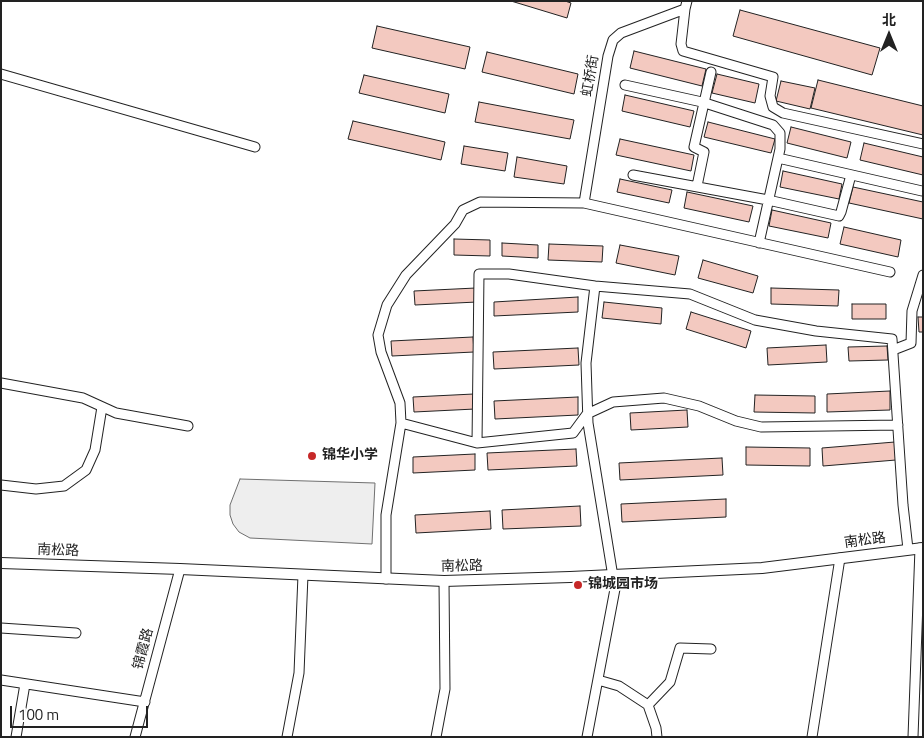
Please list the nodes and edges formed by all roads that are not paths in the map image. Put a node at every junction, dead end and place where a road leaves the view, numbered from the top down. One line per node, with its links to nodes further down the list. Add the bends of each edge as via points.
1 (686, 5): 6 (street, via 683,51 773,77 770,96 773,107); 14 (street, 虹桥街, via 621,32 613,40)
2 (711, 72): 5 (street)
3 (1, 74): 7 (street)
4 (625, 85): 5 (street)
5 (705, 103): 8 (street, via 773,125 780,133); 11 (street, via 694,147 704,152)
6 (923, 144)
7 (255, 147)
8 (778, 158): 10 (street); 13 (street)
9 (632, 175): 11 (street)
10 (851, 175): 12 (street); 13 (street, via 839,216)
11 (697, 186): 13 (street)
12 (922, 190)
13 (768, 200): 15 (street)
14 (584, 203): 15 (street); 24 (street, via 480,202 463,210 455,224 406,275 387,304 378,334 381,352 400,403)
15 (759, 243): 16 (street)
16 (890, 272)
17 (923, 276): 19 (street)
18 (595, 286): 20 (street, via 690,294 755,320 816,331 892,339); 23 (street, via 586,363); 27 (street, via 509,274 479,274)
19 (918, 304): 20 (street, via 912,311 911,343)
20 (893, 350): 25 (street)
21 (1, 383): 22 (street, via 83,398)
22 (102, 407): 26 (street, via 116,413); 28 (street, via 95,450 86,470 64,486)
23 (587, 414): 25 (street, via 614,402 664,398 700,406 761,428); 27 (street, via 573,433); 34 (street)
24 (401, 423): 27 (street); 36 (street, via 386,515)
25 (898, 425): 30 (street)
26 (188, 426)
27 (477, 443)
28 (1, 485)
29 (921, 548): 30 (street, 南松路); 41 (street)
30 (908, 549): 31 (street, 南松路)
31 (840, 558): 34 (street, 南松路, via 762,568); 53 (street)
32 (1, 563): 33 (street, 南松路)
33 (180, 569): 35 (street, 南松路); 45 (street, 锦霞路)
34 (613, 574): 37 (street, 南松路); 43 (street, via 615,589)
35 (303, 575): 36 (street, 南松路); 49 (street, via 299,673)
36 (386, 579): 37 (street, 南松路)
37 (444, 581): 50 (street, via 444,689)
38 (1, 628): 39 (street)
39 (76, 633)
40 (710, 649): 46 (street, via 680,648 670,682)
41 (919, 678): 54 (street)
42 (1, 680): 44 (street)
43 (598, 680): 46 (street, via 619,686); 51 (street)
44 (25, 684): 45 (street); 47 (street)
45 (145, 702): 48 (street, 锦霞路)
46 (648, 705): 52 (street)
47 (16, 737)
48 (135, 737)
49 (287, 737)
50 (436, 737)
51 (586, 737)
52 (657, 737)
53 (812, 737)
54 (913, 737)

